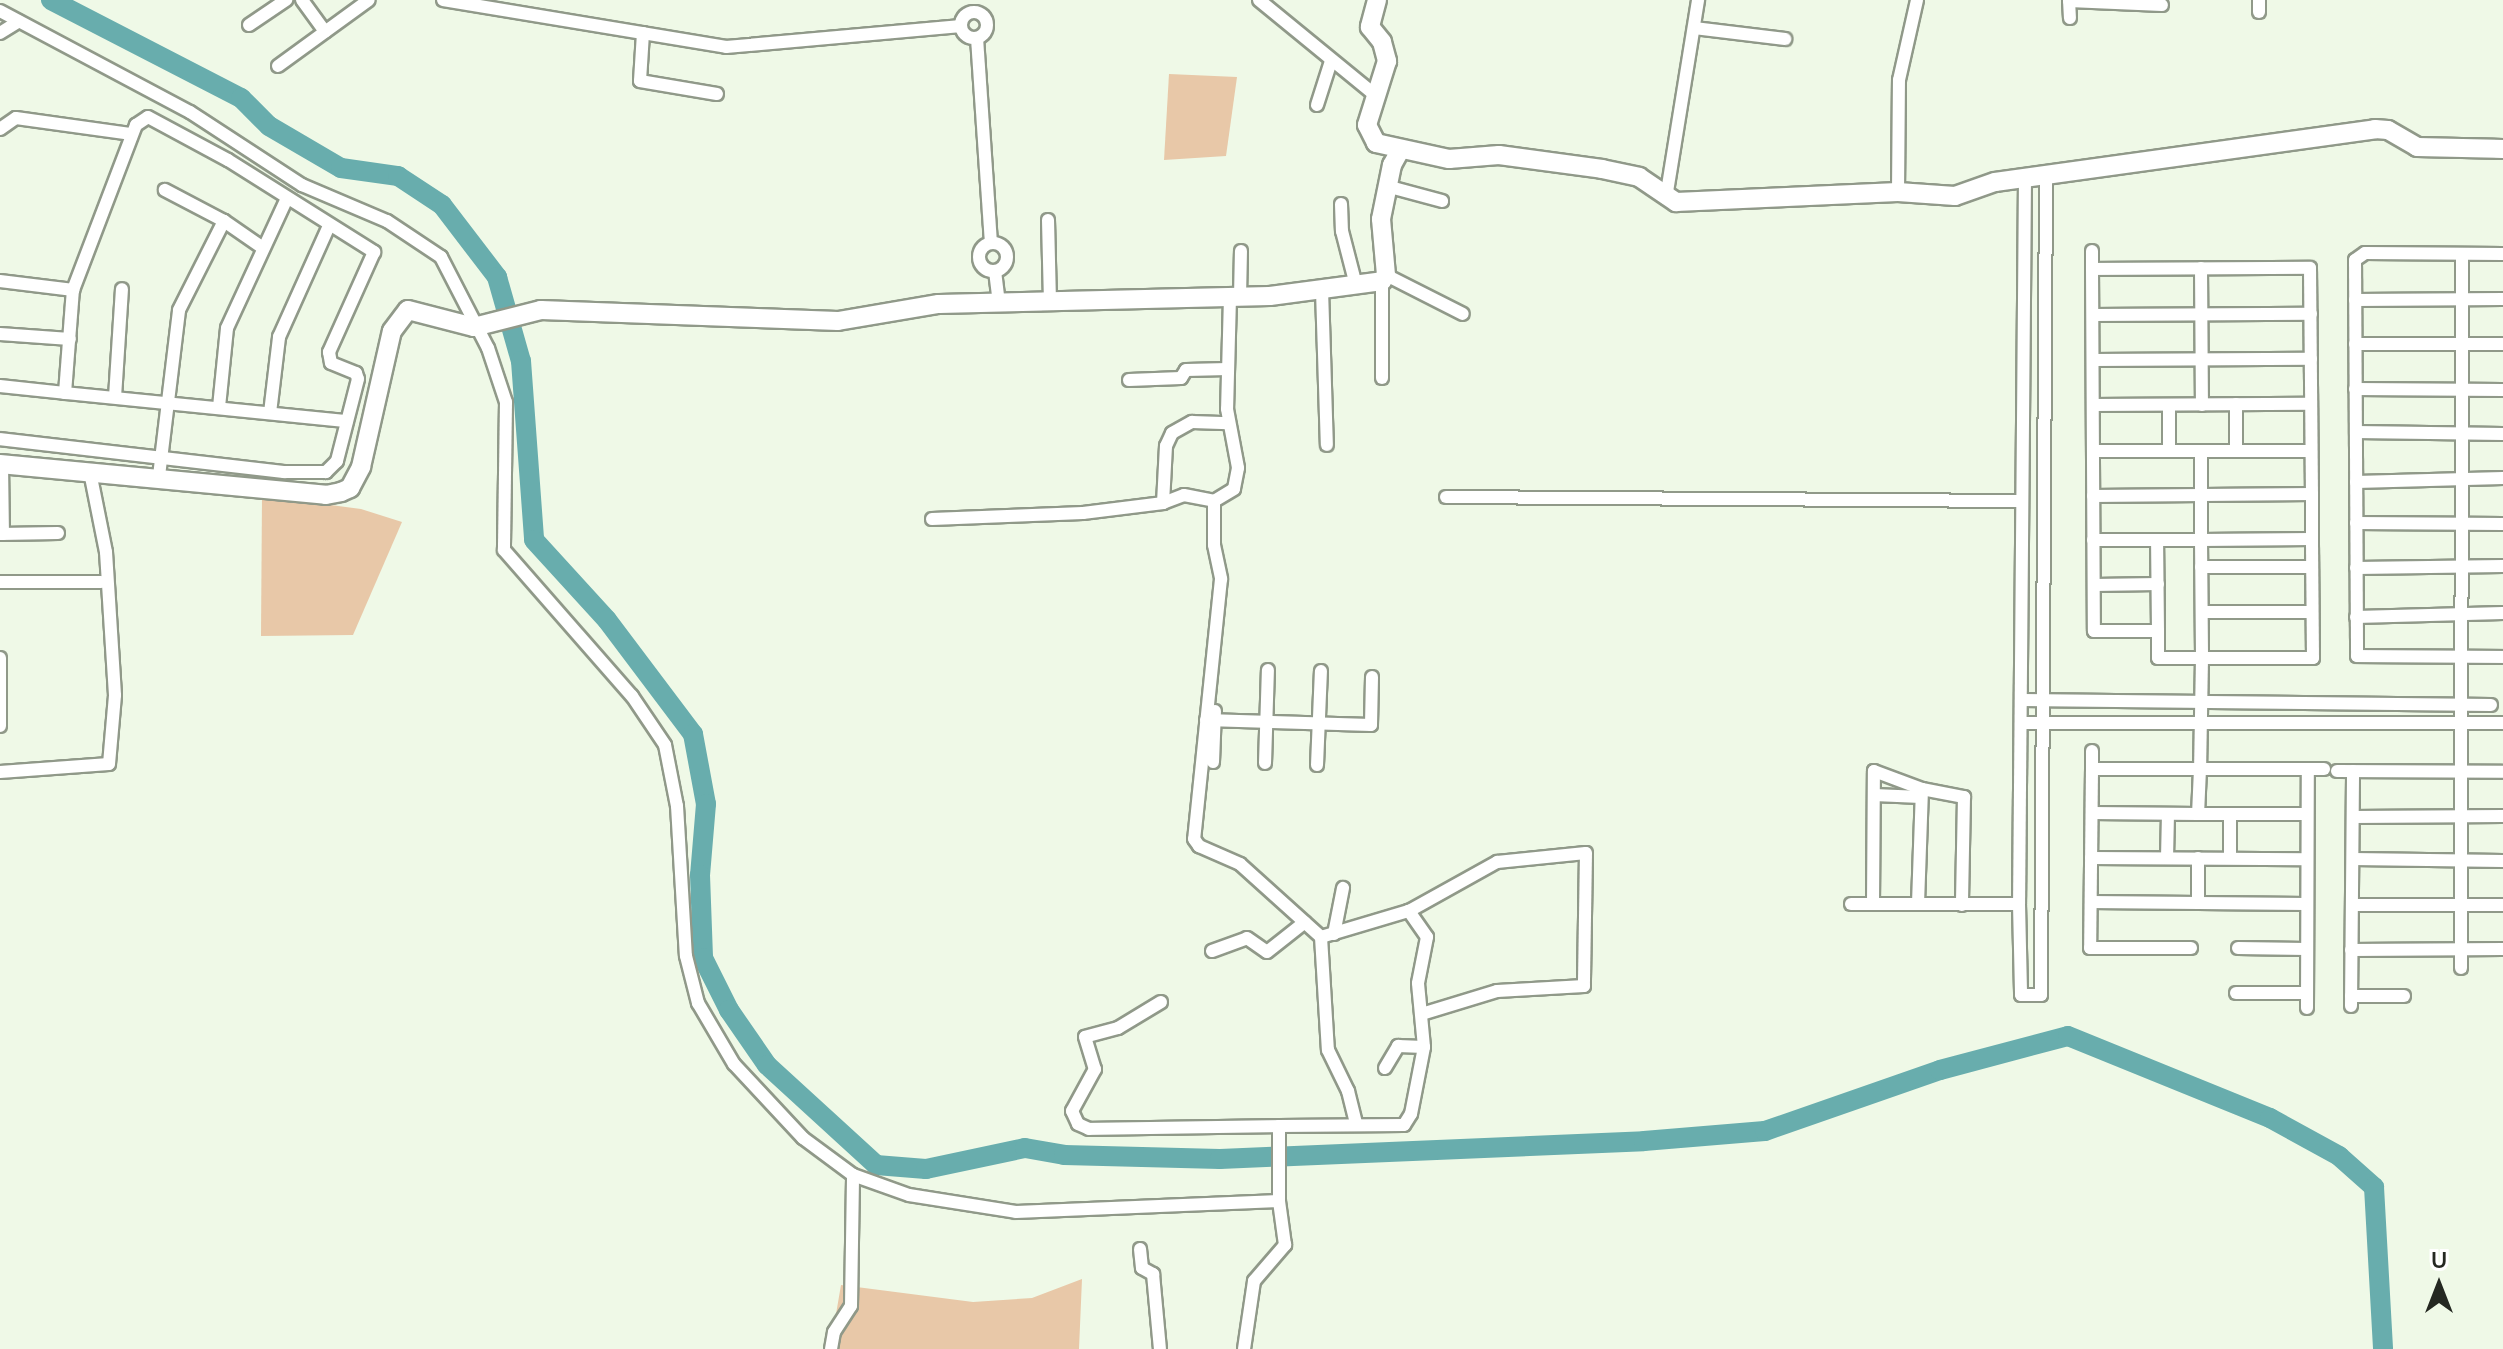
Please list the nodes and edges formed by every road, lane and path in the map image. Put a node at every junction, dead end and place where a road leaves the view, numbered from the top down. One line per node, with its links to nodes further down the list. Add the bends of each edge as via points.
1 (286, 0): 13 (street)
2 (302, 0): 17 (street)
3 (369, 0): 17 (street)
4 (443, 0): 18 (street)
5 (1259, 0): 21 (street)
6 (1377, 0): 24 (street, via 1370,27 1382,42 1387,61)
7 (1698, 0): 16 (street)
8 (1917, 0): 34 (street, via 1899,80)
9 (2069, 0): 10 (street); 12 (street)
10 (2162, 5)
11 (0, 11): 14 (street)
12 (2070, 18)
13 (249, 25)
14 (12, 26): 67 (street, via 190,112 302,185 420,240 446,265)
15 (961, 26): 18 (street, via 726,47); 19 (street, via 968,37); 19 (street, via 967,14 980,13 987,29)
16 (1694, 28): 20 (street); 36 (street)
17 (325, 32): 22 (street)
18 (643, 33): 23 (street, via 640,81)
19 (977, 38): 42 (street)
20 (1785, 39)
21 (1331, 61): 24 (street); 25 (street)
22 (278, 66)
23 (717, 94)
24 (1375, 95): 28 (street, via 1368,131 1376,143)
25 (1317, 105)
26 (0, 129): 27 (street, via 16,118)
27 (132, 134): 35 (street, via 139,120 151,117); 55 (street)
28 (1401, 149): 32 (street); 36 (street, via 1449,159 1499,155 1602,169 1639,177)
29 (2503, 149): 30 (street, via 2417,147 2381,129)
30 (2046, 175): 31 (street); 112 (street)
31 (2025, 178): 34 (street, via 1955,196); 114 (street)
32 (1390, 187): 37 (street); 51 (street, via 1381,219)
33 (165, 190): 40 (street)
34 (1898, 192): 36 (street, via 1676,202)
35 (287, 198): 41 (street); 43 (street)
36 (1666, 198)
37 (1442, 201)
38 (1341, 204): 53 (street)
39 (1048, 220): 61 (street)
40 (224, 221): 43 (street); 85 (street, via 179,310)
41 (329, 226): 92 (street, via 279,337); 93 (street, via 374,251 329,355 331,363 358,376)
42 (991, 243): 50 (street, via 979,257 982,266); 50 (street, via 1001,245 1007,257)
43 (263, 248): 91 (street, via 227,328)
44 (1241, 251): 57 (street)
45 (2092, 251): 49 (street)
46 (2462, 254): 47 (street); 58 (street); 60 (street, via 2358,254)
47 (2503, 254)
48 (2201, 268): 49 (street); 64 (street, via 2310,268); 66 (street)
49 (2092, 269): 65 (street)
50 (995, 271): 62 (street)
51 (1384, 278): 53 (street); 63 (street); 77 (street)
52 (0, 281): 55 (street)
53 (1356, 285): 56 (street)
54 (122, 289): 84 (street)
55 (73, 290): 69 (street)
56 (1322, 290): 57 (street); 99 (street)
57 (1235, 297): 61 (street); 76 (street)
58 (2462, 299): 59 (street); 60 (street); 70 (street)
59 (2503, 299)
60 (2355, 300): 71 (street)
61 (1050, 301): 62 (street)
62 (999, 302): 67 (street, via 939,304 823,322 538,310)
63 (1463, 314)
64 (2311, 314): 66 (street); 73 (street)
65 (2093, 315): 66 (street); 74 (street)
66 (2201, 315): 75 (street)
67 (477, 326): 108 (street, via 414,310 398,317 361,467 350,488 326,495); 230 (street, via 506,402 508,558 632,696 665,745 677,806 686,956 704,1019 775,1109)
68 (0, 334): 69 (street)
69 (70, 339): 83 (street)
70 (2462, 343): 71 (street); 72 (street); 82 (street)
71 (2355, 344): 80 (street)
72 (2503, 344)
73 (2311, 359): 75 (street); 87 (street)
74 (2093, 360): 75 (street); 88 (street)
75 (2201, 360): 90 (street)
76 (1228, 369): 78 (street); 94 (street)
77 (1382, 378)
78 (1129, 380)
79 (0, 386): 83 (street)
80 (2355, 389): 82 (street); 95 (street)
81 (2503, 390): 82 (street)
82 (2462, 391): 96 (street)
83 (65, 393): 84 (street)
84 (115, 397): 85 (street)
85 (166, 404): 91 (street); 105 (street)
86 (2236, 404): 87 (street); 90 (street); 103 (street)
87 (2311, 404): 104 (street)
88 (2093, 405): 89 (street); 100 (street)
89 (2169, 405): 90 (street); 101 (street)
90 (2202, 405)
91 (219, 407): 92 (street)
92 (270, 413): 93 (street)
93 (347, 421): 105 (street, via 337,461 326,472 284,472)
94 (1229, 423): 118 (street, via 1237,484); 119 (street, via 1192,422 1172,433)
95 (2356, 432): 96 (street); 111 (street)
96 (2462, 433): 97 (street); 109 (street)
97 (2503, 434)
98 (0, 439): 105 (street)
99 (1327, 445)
100 (2093, 451): 101 (street); 116 (street)
101 (2169, 451): 102 (street)
102 (2201, 451): 103 (street); 115 (street)
103 (2236, 451): 104 (street)
104 (2311, 451): 113 (street)
105 (160, 454): 108 (street)
106 (1, 464): 107 (street); 125 (street)
107 (90, 472): 108 (street); 176 (street, via 106,552 115,695 109,764)
108 (159, 476)
109 (2462, 478): 110 (street); 111 (street); 122 (street)
110 (2503, 478)
111 (2356, 482): 121 (street)
112 (2045, 489): 114 (street); 155 (street)
113 (2312, 494): 115 (street); 126 (street)
114 (2022, 495): 117 (street); 154 (street)
115 (2201, 495): 116 (street); 129 (street)
116 (2093, 496): 127 (street)
117 (1446, 497)
118 (1214, 501): 119 (street, via 1194,494); 159 (street, via 1221,579)
119 (1163, 503): 120 (street, via 1039,517)
120 (932, 519)
121 (2356, 523): 122 (street); 134 (street)
122 (2462, 523): 123 (street); 133 (street)
123 (2503, 524)
124 (58, 533): 125 (street)
125 (2, 534)
126 (2312, 539): 129 (street); 132 (street)
127 (2093, 540): 128 (street); 138 (street)
128 (2157, 540): 129 (street); 137 (street)
129 (2201, 540): 131 (street)
130 (2503, 566): 133 (street)
131 (2201, 567): 132 (street); 139 (street)
132 (2312, 567): 140 (street)
133 (2461, 567): 134 (street); 142 (street)
134 (2356, 568): 143 (street)
135 (0, 582): 136 (street)
136 (101, 582)
137 (2158, 584): 138 (street); 144 (street)
138 (2094, 585): 144 (street, via 2094,631)
139 (2202, 612): 140 (street); 147 (street)
140 (2312, 612): 147 (street, via 2313,658)
141 (2503, 613): 142 (street)
142 (2461, 614): 143 (street); 148 (street)
143 (2356, 617): 148 (street, via 2357,656 2362,658)
144 (2158, 631): 147 (street, via 2158,658)
145 (2503, 657): 148 (street)
146 (0, 658): 152 (street)
147 (2202, 658): 156 (street)
148 (2461, 658): 158 (street)
149 (1216, 664): 159 (street)
150 (1268, 670): 160 (street)
151 (1321, 671): 163 (street)
152 (0, 672): 167 (street)
153 (1372, 677): 163 (street, via 1371,725)
154 (2022, 700): 155 (street); 164 (street)
155 (2044, 700): 156 (street); 161 (street)
156 (2202, 703): 158 (street); 162 (street)
157 (2491, 705): 158 (street)
158 (2461, 706): 165 (street)
159 (1210, 720): 160 (street); 169 (street); 210 (street, via 1196,844 1240,864)
160 (1267, 721): 163 (street); 170 (street)
161 (2044, 722): 162 (street); 164 (street); 203 (street, via 2041,995 2021,995)
162 (2200, 722): 165 (street); 173 (street)
163 (1319, 723): 171 (street)
164 (2022, 723): 203 (street)
165 (2461, 723): 166 (street); 177 (street)
166 (2503, 723)
167 (0, 726)
168 (2092, 751): 172 (street)
169 (1213, 762)
170 (1265, 763)
171 (1317, 765)
172 (2092, 769): 173 (street); 181 (street)
173 (2200, 769): 174 (street); 183 (street)
174 (2308, 769): 175 (street); 185 (street)
175 (2353, 771): 177 (street); 188 (street)
176 (0, 772)
177 (2460, 772): 178 (street); 186 (street)
178 (2503, 772)
179 (1922, 793): 180 (street); 180 (street, via 1874,771); 202 (street); 205 (street, via 1964,797)
180 (1874, 795): 199 (street)
181 (2092, 813): 182 (street); 189 (street)
182 (2168, 814): 183 (street); 190 (street)
183 (2198, 814): 184 (street)
184 (2230, 814): 185 (street); 192 (street)
185 (2307, 814): 193 (street)
186 (2460, 816): 187 (street); 188 (street); 195 (street)
187 (2503, 816)
188 (2353, 817): 194 (street)
189 (2091, 858): 190 (street); 198 (street)
190 (2167, 858): 191 (street)
191 (2198, 858): 192 (street); 200 (street)
192 (2230, 858): 193 (street)
193 (2307, 859): 204 (street)
194 (2353, 859): 195 (street); 206 (street)
195 (2460, 860): 196 (street); 207 (street)
196 (2503, 861)
197 (1343, 888): 211 (street)
198 (2091, 902): 200 (street); 212 (street, via 2090,948)
199 (1873, 903): 201 (street); 202 (street)
200 (2198, 903): 204 (street)
201 (1851, 904)
202 (1918, 904): 205 (street)
203 (2019, 904): 205 (street)
204 (2306, 904): 214 (street)
205 (1962, 905)
206 (2352, 905): 207 (street); 216 (street)
207 (2460, 905): 208 (street); 217 (street)
208 (2503, 905)
209 (1409, 911): 211 (street); 225 (street, via 1427,937 1418,983); 225 (street, via 1497,862 1586,853 1586,985 1497,991)
210 (1305, 922): 211 (street); 218 (street, via 1267,952 1247,938)
211 (1327, 936): 228 (street, via 1328,1050 1348,1091)
212 (2191, 948)
213 (2238, 948): 214 (street)
214 (2306, 949): 221 (street)
215 (2503, 949): 217 (street)
216 (2351, 950): 217 (street); 222 (street, via 2351,1001)
217 (2461, 950): 219 (street)
218 (1212, 951)
219 (2461, 968)
220 (2236, 993): 221 (street)
221 (2306, 993): 224 (street)
222 (2404, 996)
223 (1161, 1002): 229 (street, via 1118,1028 1085,1037 1095,1069 1072,1111 1078,1124 1089,1129)
224 (2307, 1008)
225 (1422, 1014): 226 (street)
226 (1424, 1047): 227 (street, via 1397,1046); 228 (street, via 1414,1104 1404,1125)
227 (1385, 1068)
228 (1356, 1124): 229 (street)
229 (1279, 1132): 231 (street)
230 (853, 1175): 231 (street, via 909,1195 1016,1212); 233 (street, via 851,1306 834,1332)
231 (1279, 1201): 235 (street, via 1285,1245 1254,1281)
232 (1140, 1249): 234 (street, via 1142,1268 1153,1274)
233 (831, 1349)
234 (1160, 1349)
235 (1244, 1349)

